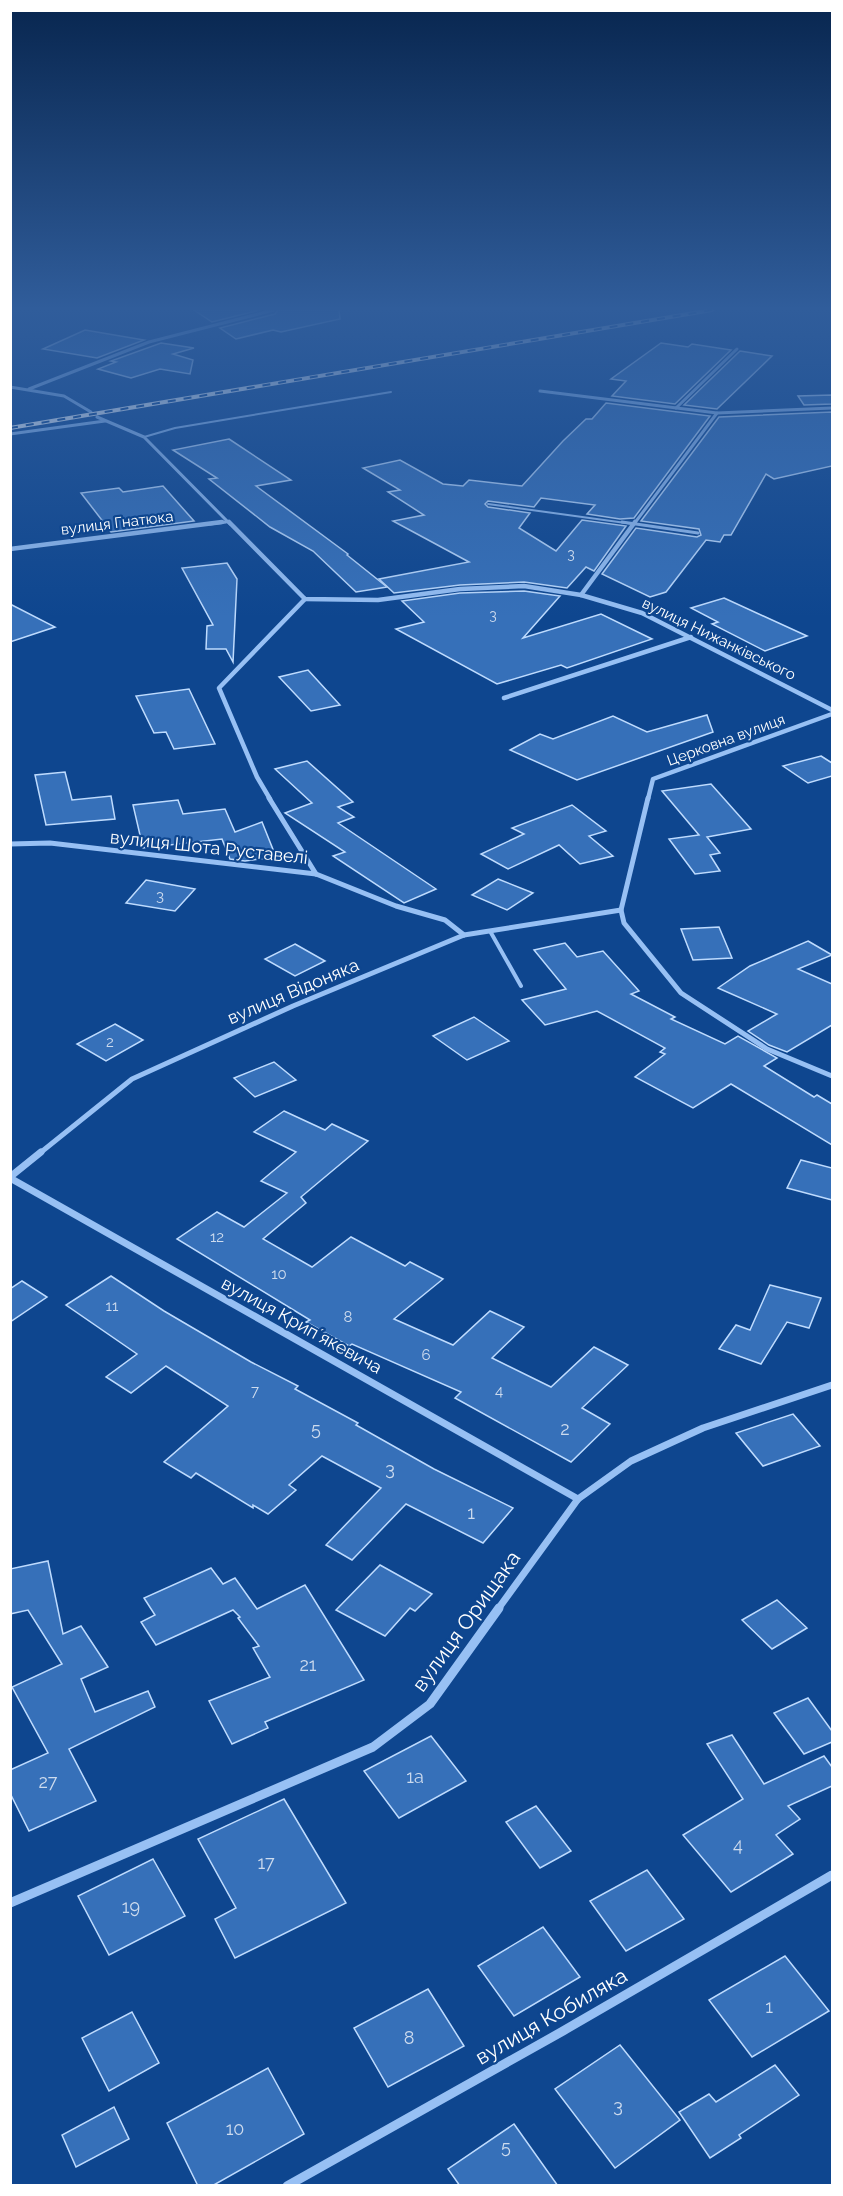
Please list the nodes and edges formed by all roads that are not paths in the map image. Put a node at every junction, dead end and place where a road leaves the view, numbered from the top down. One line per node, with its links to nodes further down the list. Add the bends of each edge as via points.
1 (268, 412): 8 (lane)
2 (713, 412): 4 (street)
3 (729, 412): 4 (street)
4 (717, 413): 11 (street)
5 (97, 417): 6 (street)
6 (105, 421): 7 (street); 8 (street)
7 (10, 434)
8 (144, 437): 10 (street)
9 (488, 504): 11 (lane)
10 (226, 522): 13 (street, вулиця Гнатюка); 15 (street)
11 (634, 525): 12 (lane); 14 (street)
12 (698, 533)
13 (10, 549)
14 (581, 595): 15 (street, вулиця Нижанківського, via 524,586 460,589 378,600); 16 (street, вулиця Нижанківського, via 642,613)
15 (305, 599): 20 (street, via 219,688 257,777)
16 (691, 637): 17 (street); 18 (street, вулиця Нижанківського)
17 (504, 698)
18 (832, 712): 21 (street, Церковна вулиця, via 653,779)
19 (10, 844): 20 (street, вулиця Шота Руставелі, via 50,843)
20 (316, 874): 23 (street, вулиця Шота Руставелі, via 445,921)
21 (621, 910): 22 (street, вулиця Відоняка); 25 (street, via 624,923 681,993 767,1049)
22 (490, 931): 23 (street, вулиця Відоняка); 24 (lane)
23 (464, 935): 26 (street, вулиця Відоняка, via 132,1079)
24 (521, 986)
25 (832, 1076)
26 (10, 1178): 28 (street, вулиця Крипʼякевича)
27 (832, 1385): 28 (street, вулиця Орищака, via 703,1428 631,1461)
28 (578, 1499): 30 (street, вулиця Орищака, via 430,1704 373,1747)
29 (832, 1875): 31 (street, вулиця Кобиляка)
30 (10, 1903)
31 (287, 2186)

